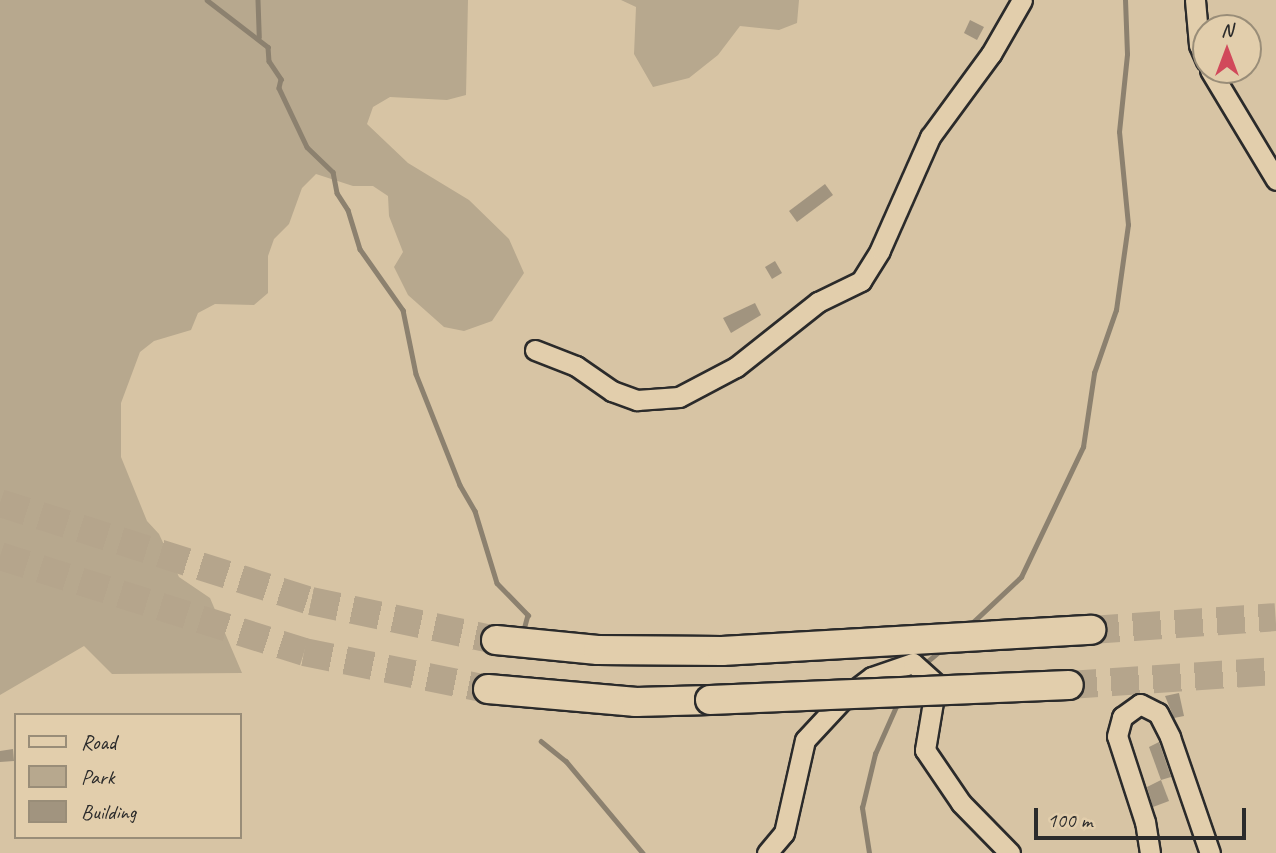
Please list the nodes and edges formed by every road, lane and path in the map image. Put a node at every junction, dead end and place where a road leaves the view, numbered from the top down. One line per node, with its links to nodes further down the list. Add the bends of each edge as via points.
1 (1022, 0): 4 (street, via 991,54 930,137 880,250 861,281 818,302 736,368 679,397 637,400 612,391 576,366)
2 (1218, 84): 3 (street)
3 (1276, 180)
4 (535, 350)
5 (1091, 630): 6 (highway, via 722,651 598,650)
6 (496, 640)
7 (1069, 685): 8 (highway, bridge, via 636,702)
8 (488, 690)
9 (767, 853): 10 (street, via 784,833 805,740 844,698 872,677 913,663 934,678 937,693 925,750 961,803)
10 (1010, 853)
11 (1150, 853): 12 (street, via 1145,822 1117,736 1122,717 1140,704 1158,713 1170,737)
12 (1210, 853)

